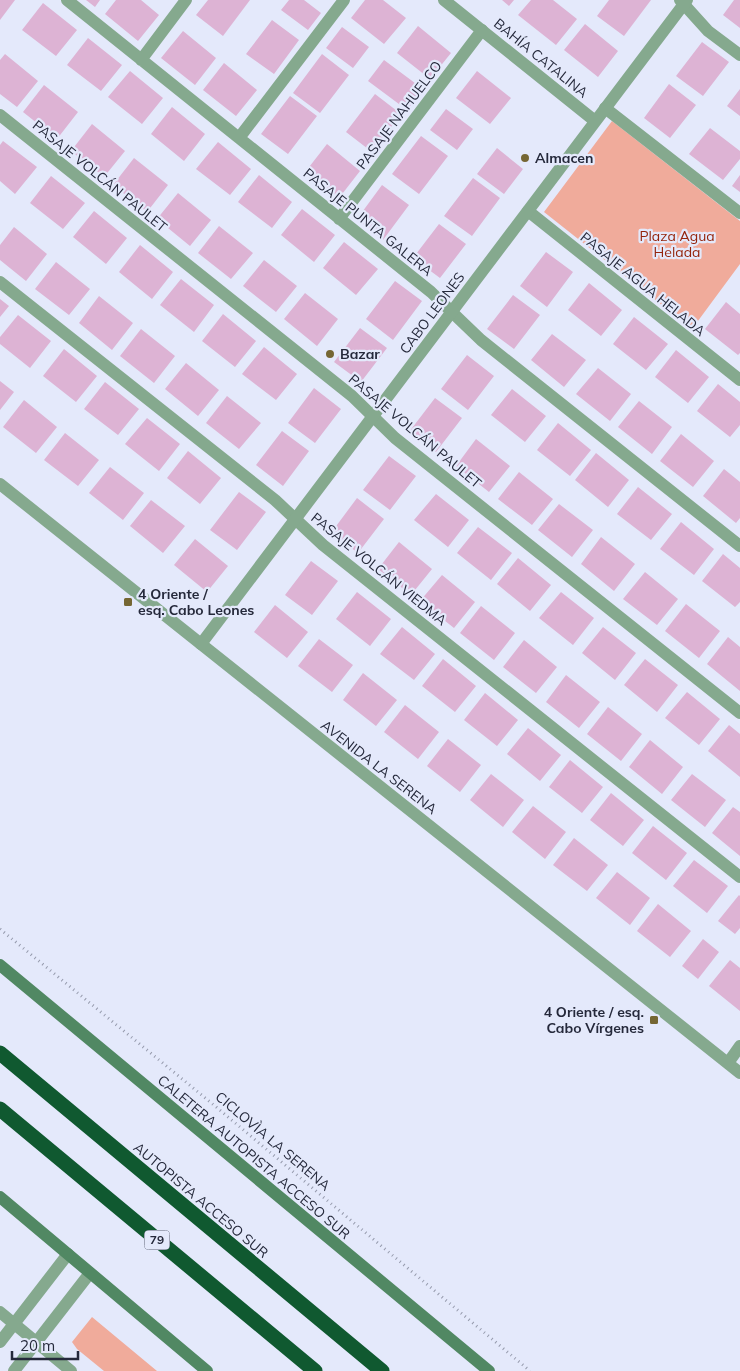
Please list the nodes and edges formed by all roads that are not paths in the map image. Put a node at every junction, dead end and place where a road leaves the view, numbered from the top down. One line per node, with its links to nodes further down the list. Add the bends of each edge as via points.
1 (66, 0): 8 (street, PASAJE PUNTA GALERA)
2 (186, 0): 8 (street)
3 (344, 0): 12 (street)
4 (444, 0): 6 (street, BAHÍA CATALINA)
5 (684, 1): 7 (street, via 708,31); 9 (street, CABO LEONES)
6 (482, 30): 11 (street, BAHÍA CATALINA); 15 (street, PASAJE NAHUELCO)
7 (740, 55)
8 (141, 60): 12 (street, PASAJE PUNTA GALERA)
9 (605, 108): 11 (street, CABO LEONES); 14 (street)
10 (0, 115): 19 (street, PASAJE VOLCÁN PAULET)
11 (595, 121): 13 (street, CABO LEONES)
12 (239, 138): 15 (street, PASAJE PUNTA GALERA)
13 (528, 211): 17 (street, CABO LEONES); 18 (street, PASAJE AGUA HELADA)
14 (740, 213)
15 (339, 219): 17 (street, PASAJE PUNTA GALERA)
16 (0, 282): 21 (street, PASAJE VOLCÁN VIEDMA)
17 (452, 312): 19 (street, CABO LEONES); 22 (street, PASAJE PUNTA GALERA, via 481,340)
18 (740, 380)
19 (373, 416): 21 (street, CABO LEONES); 24 (street, PASAJE VOLCÁN PAULET, via 395,438)
20 (0, 484): 23 (street, AVENIDA LA SERENA)
21 (296, 519): 23 (street, CABO LEONES); 25 (street, PASAJE VOLCÁN VIEDMA, via 323,545)
22 (740, 546)
23 (201, 644): 29 (street, AVENIDA LA SERENA)
24 (740, 713)
25 (740, 877)
26 (0, 965): 44 (main road, CALETERA AUTOPISTA ACCESO SUR)
27 (740, 1046): 29 (street)
28 (0, 1053): 43 (highway, AUTOPISTA ACCESO SUR)
29 (728, 1063): 30 (street, AVENIDA LA SERENA)
30 (740, 1072)
31 (0, 1109): 42 (highway, 79)
32 (0, 1197): 33 (main road)
33 (68, 1254): 34 (main road); 36 (street)
34 (90, 1273): 38 (street); 41 (main road)
35 (0, 1312): 36 (street)
36 (14, 1324): 37 (street); 38 (street)
37 (0, 1342)
38 (36, 1342): 39 (street); 40 (street)
39 (14, 1371)
40 (71, 1371)
41 (207, 1371)
42 (315, 1371)
43 (382, 1371)
44 (489, 1371)

